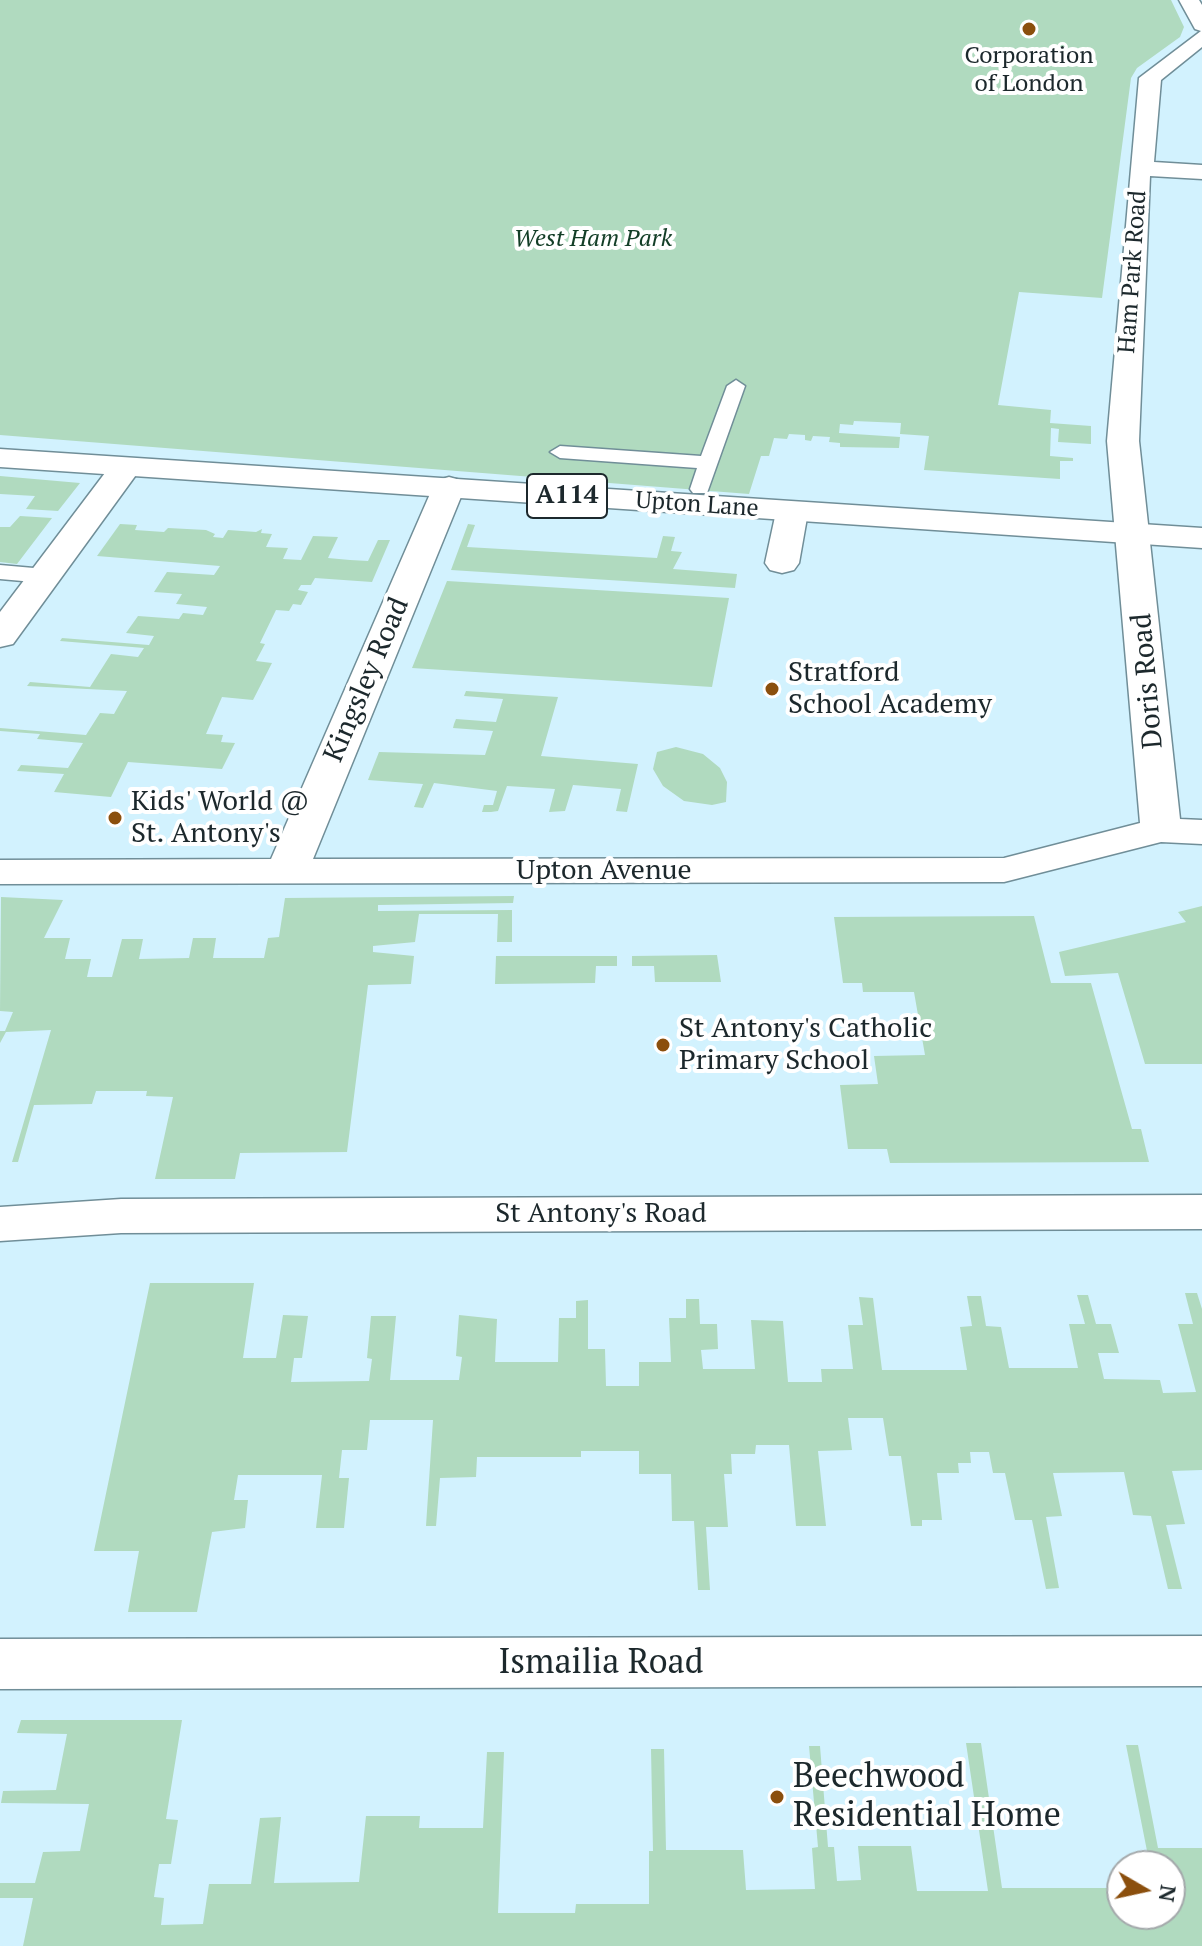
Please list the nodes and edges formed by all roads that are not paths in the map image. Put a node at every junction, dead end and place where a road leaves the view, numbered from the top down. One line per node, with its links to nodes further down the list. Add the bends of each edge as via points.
1 (1189, 0): 2 (street)
2 (1202, 25)
3 (1202, 37): 5 (street, Ham Park Road, via 1150,78)
4 (1202, 172): 5 (street)
5 (1140, 174): 14 (street, Ham Park Road, via 1123,422)
6 (736, 386): 9 (lane)
7 (560, 452): 9 (lane)
8 (0, 458): 10 (street, Upton Lane / A114)
9 (709, 463): 12 (lane)
10 (125, 468): 11 (street, Upton Lane / A114); 18 (street)
11 (449, 487): 13 (street, Upton Lane / A114); 23 (street, Kingsley Road)
12 (700, 489)
13 (792, 512): 14 (street, Upton Lane / A114); 16 (street)
14 (1134, 533): 15 (street, Upton Lane / A114); 20 (street, Doris Road)
15 (1202, 538)
16 (782, 563)
17 (0, 572): 18 (lane)
18 (45, 576): 19 (street)
19 (0, 636)
20 (1161, 830): 21 (street, Upton Avenue); 23 (street, Upton Avenue, via 1004,870)
21 (1202, 832)
22 (0, 872): 23 (street, Upton Avenue)
23 (286, 873)
24 (1202, 1212): 25 (street, St Antony's Road, via 121,1216)
25 (1, 1226)
26 (1202, 1661): 27 (street, Ismailia Road)
27 (0, 1664)

